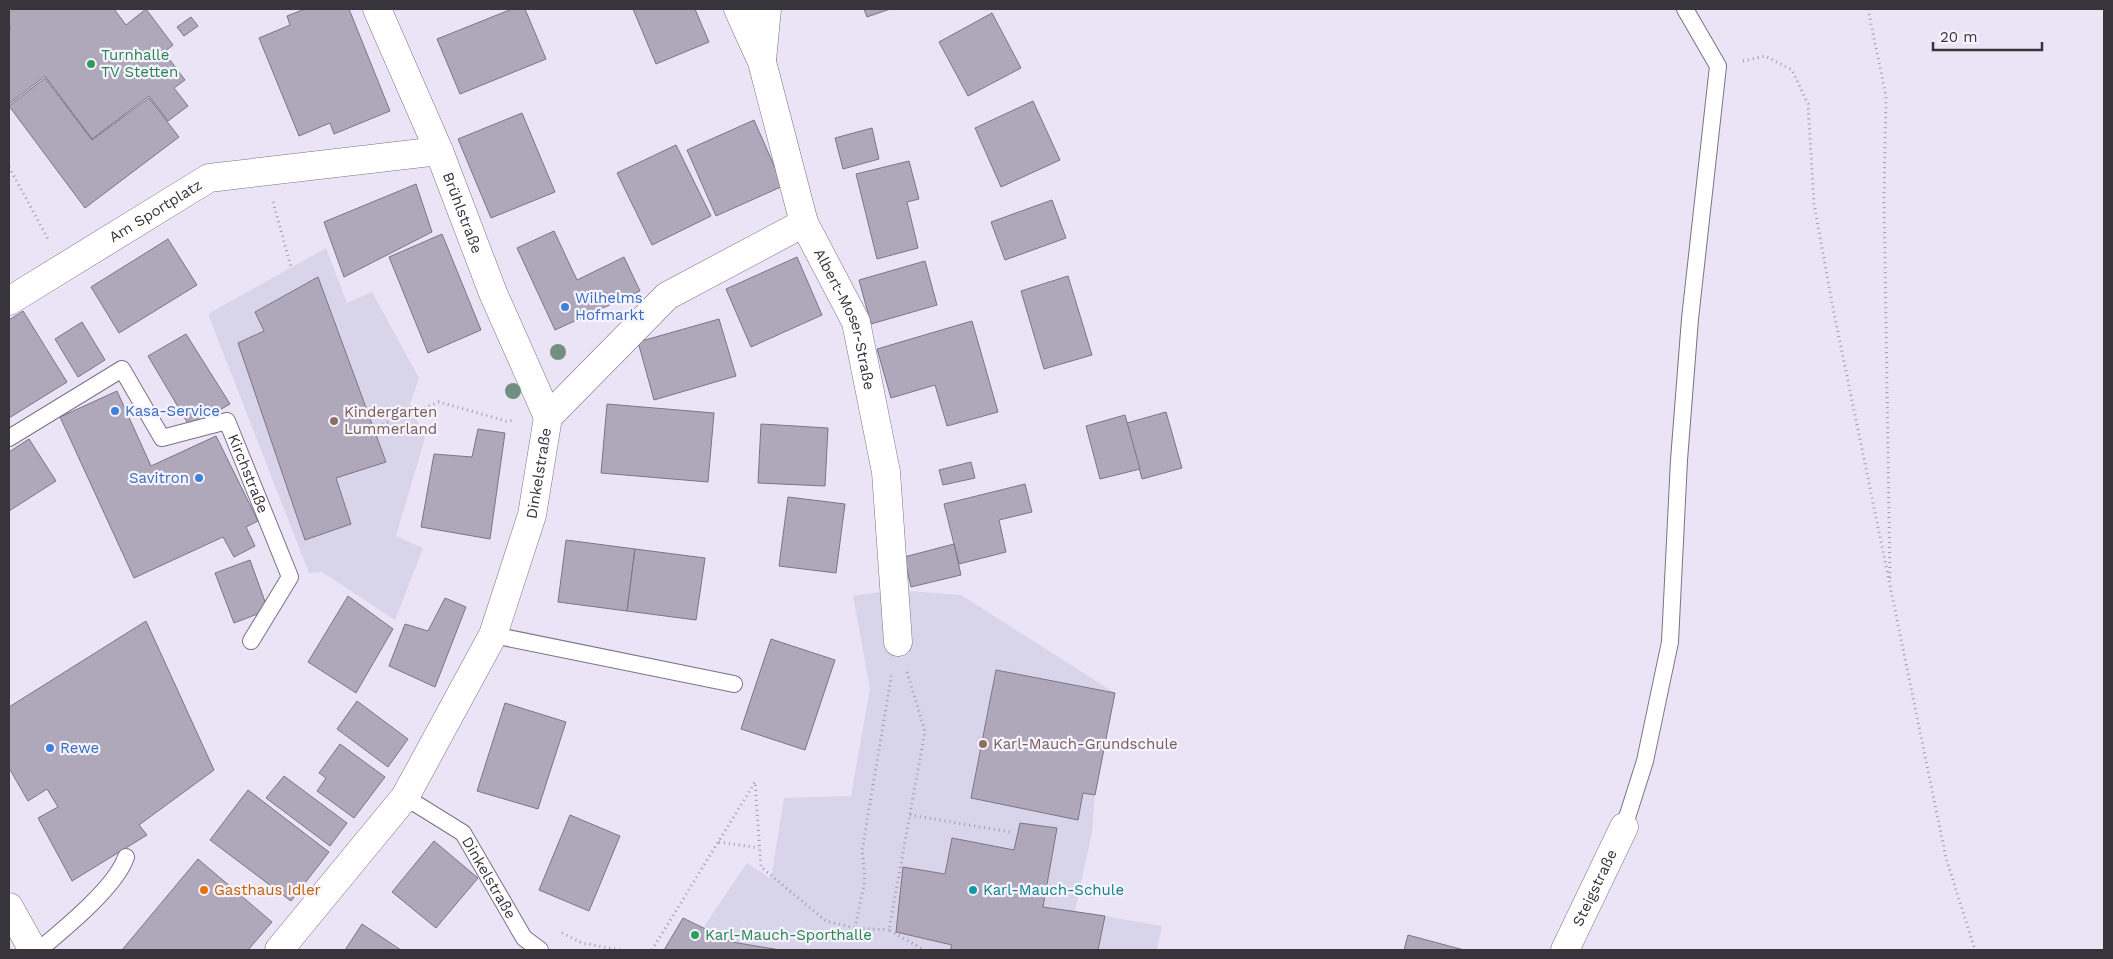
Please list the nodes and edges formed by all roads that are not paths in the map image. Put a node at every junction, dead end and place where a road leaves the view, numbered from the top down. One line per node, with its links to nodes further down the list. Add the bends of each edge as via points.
1 (378, 9): 6 (street, Brühlstraße)
2 (738, 9): 5 (street, Albert-Moser-Straße)
3 (767, 9): 5 (street)
4 (1685, 9): 16 (lane, via 1718,66 1690,319 1670,642 1645,761)
5 (762, 62): 7 (street, Albert-Moser-Straße)
6 (439, 151): 8 (street, Am Sportplatz, via 209,178); 9 (street, Brühlstraße, via 493,293)
7 (804, 223): 9 (street, Dinkelstraße, via 667,296); 13 (street, Albert-Moser-Straße, via 856,322 886,472)
8 (9, 301)
9 (548, 417): 11 (street, Dinkelstraße, via 532,515)
10 (9, 438): 12 (lane, Kirchstraße, via 122,369 162,438 227,421 290,577)
11 (493, 636): 14 (lane); 15 (street, Dinkelstraße)
12 (251, 641)
13 (898, 642)
14 (734, 684)
15 (405, 797): 21 (street, Dinkelstraße); 22 (lane, Dinkelstraße, via 464,833 524,938)
16 (1624, 827): 23 (street, Steigstraße)
17 (126, 856): 20 (lane, via 114,878 73,921)
18 (9, 907): 19 (street)
19 (33, 950)
20 (39, 950)
21 (279, 950)
22 (540, 950)
23 (1565, 950)

